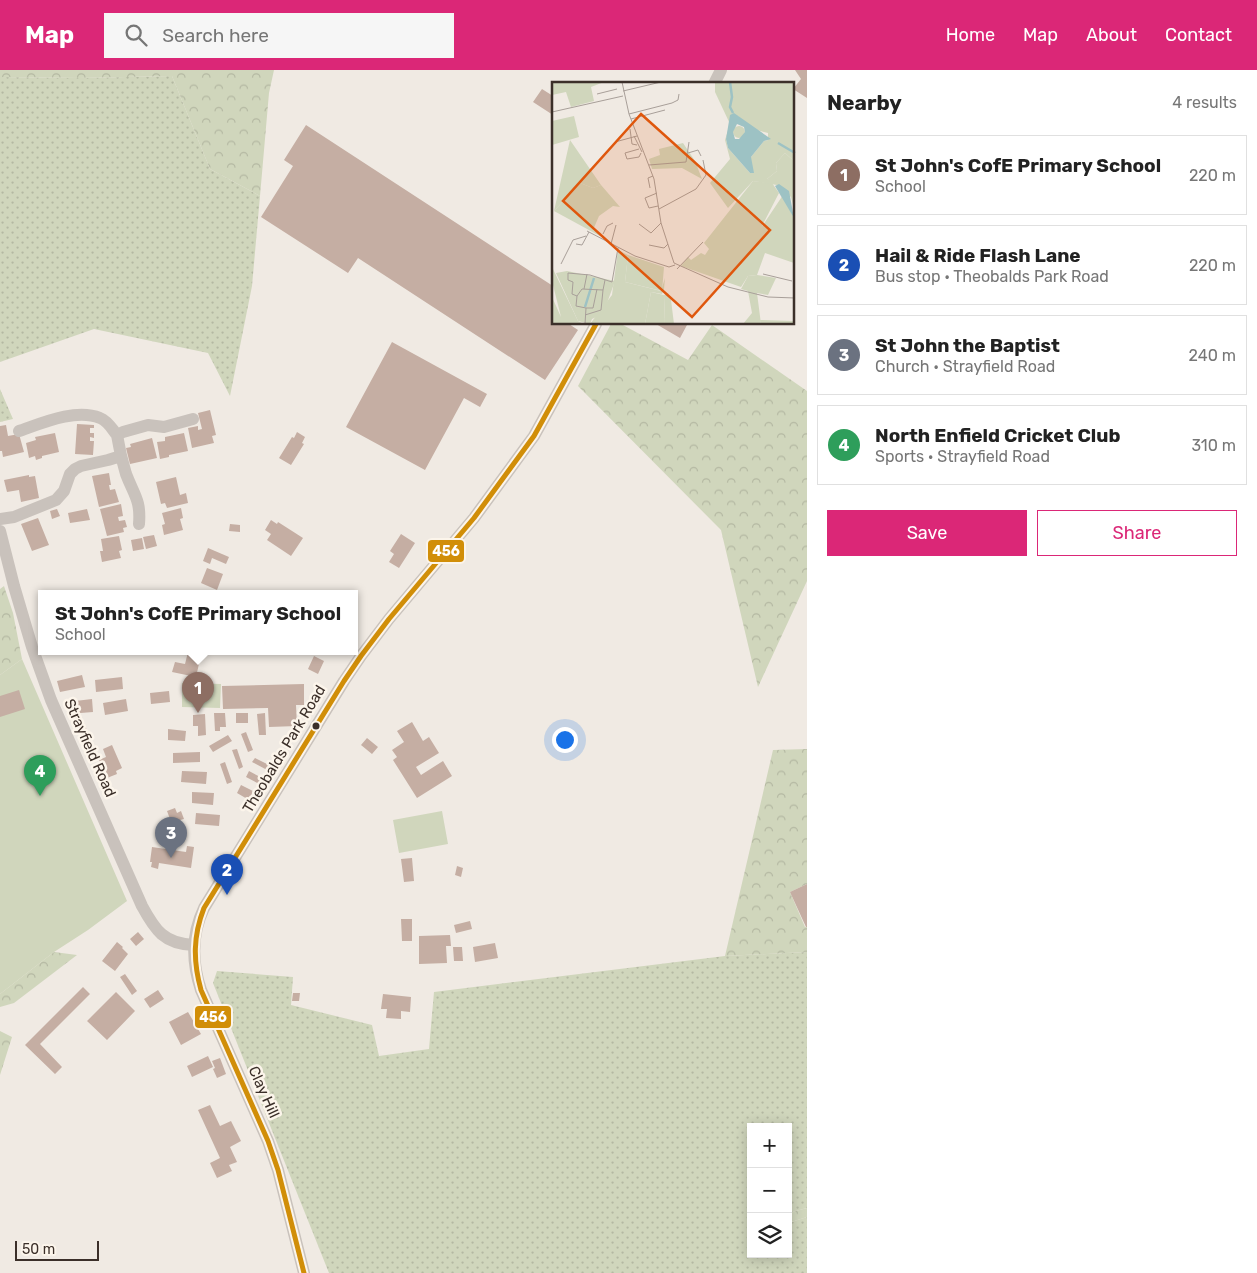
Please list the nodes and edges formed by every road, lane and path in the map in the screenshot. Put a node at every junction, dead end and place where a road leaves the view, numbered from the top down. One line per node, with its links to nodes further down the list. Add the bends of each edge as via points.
1 (721, 70): 2 (street)
2 (715, 82)
3 (595, 325): 11 (street, Theobalds Park Road, via 534,436 474,518 344,680 204,908)
4 (192, 420): 6 (street, via 164,427 148,426)
5 (18, 431): 6 (street, via 74,415 101,418)
6 (117, 435): 7 (street)
7 (121, 456): 8 (street, via 75,469 56,500 14,517); 9 (street, via 139,502)
8 (0, 519)
9 (139, 524)
10 (0, 531): 12 (street, Strayfield Road, via 50,700 142,906 151,923 164,936)
11 (197, 927): 12 (street, Clay Hill)
12 (194, 945): 13 (street, Clay Hill, via 201,990 278,1170)
13 (304, 1273)

